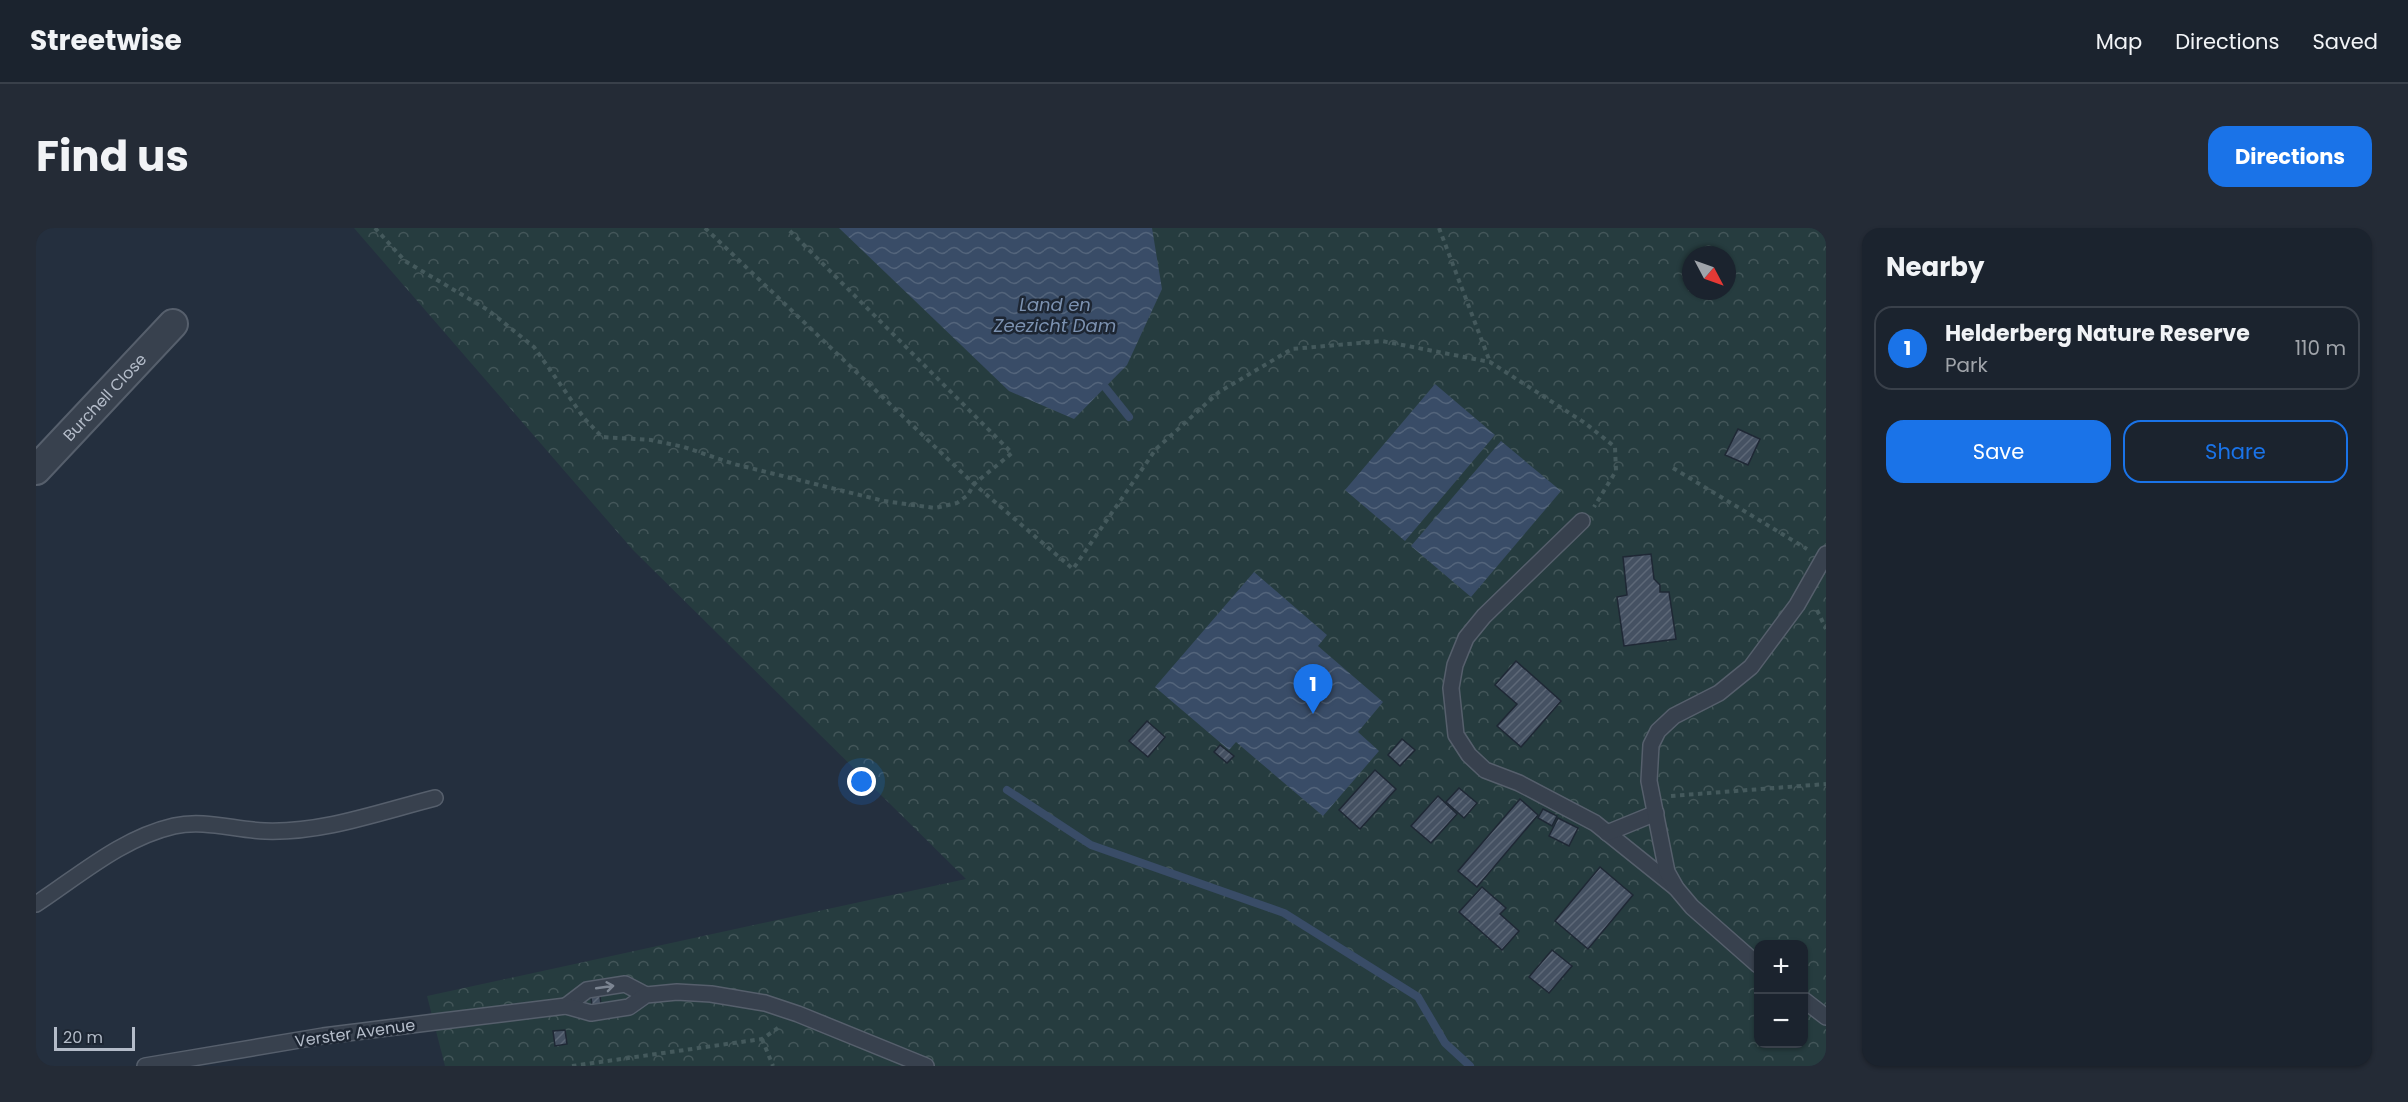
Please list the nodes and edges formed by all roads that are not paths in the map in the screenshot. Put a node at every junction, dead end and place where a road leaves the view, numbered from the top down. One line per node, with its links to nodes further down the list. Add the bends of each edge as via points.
1 (173, 324): 2 (street, Burchell Close)
2 (36, 470)
3 (1582, 521): 7 (lane, via 1466,638 1455,665 1452,709 1456,735 1485,770 1519,783)
4 (1824, 556): 6 (lane, via 1797,605 1751,667 1719,693 1674,716 1658,731 1651,745 1649,780)
5 (435, 798): 9 (lane, via 319,827 265,831 212,824 176,826 129,842)
6 (1656, 813): 7 (lane); 8 (lane, via 1667,872)
7 (1607, 833): 8 (lane)
8 (1676, 888): 10 (lane)
9 (36, 904)
10 (1754, 962)
11 (646, 995): 13 (lane, Verster Avenue, via 629,1007 591,1013); 13 (lane, Verster Avenue, one-way to 11, via 587,990 625,984); 16 (lane, Verster Avenue, via 711,994 765,1003)
12 (1808, 1004): 14 (lane)
13 (566, 1006): 15 (lane, Verster Avenue, via 323,1036)
14 (1826, 1017)
15 (145, 1066)
16 (926, 1066)

